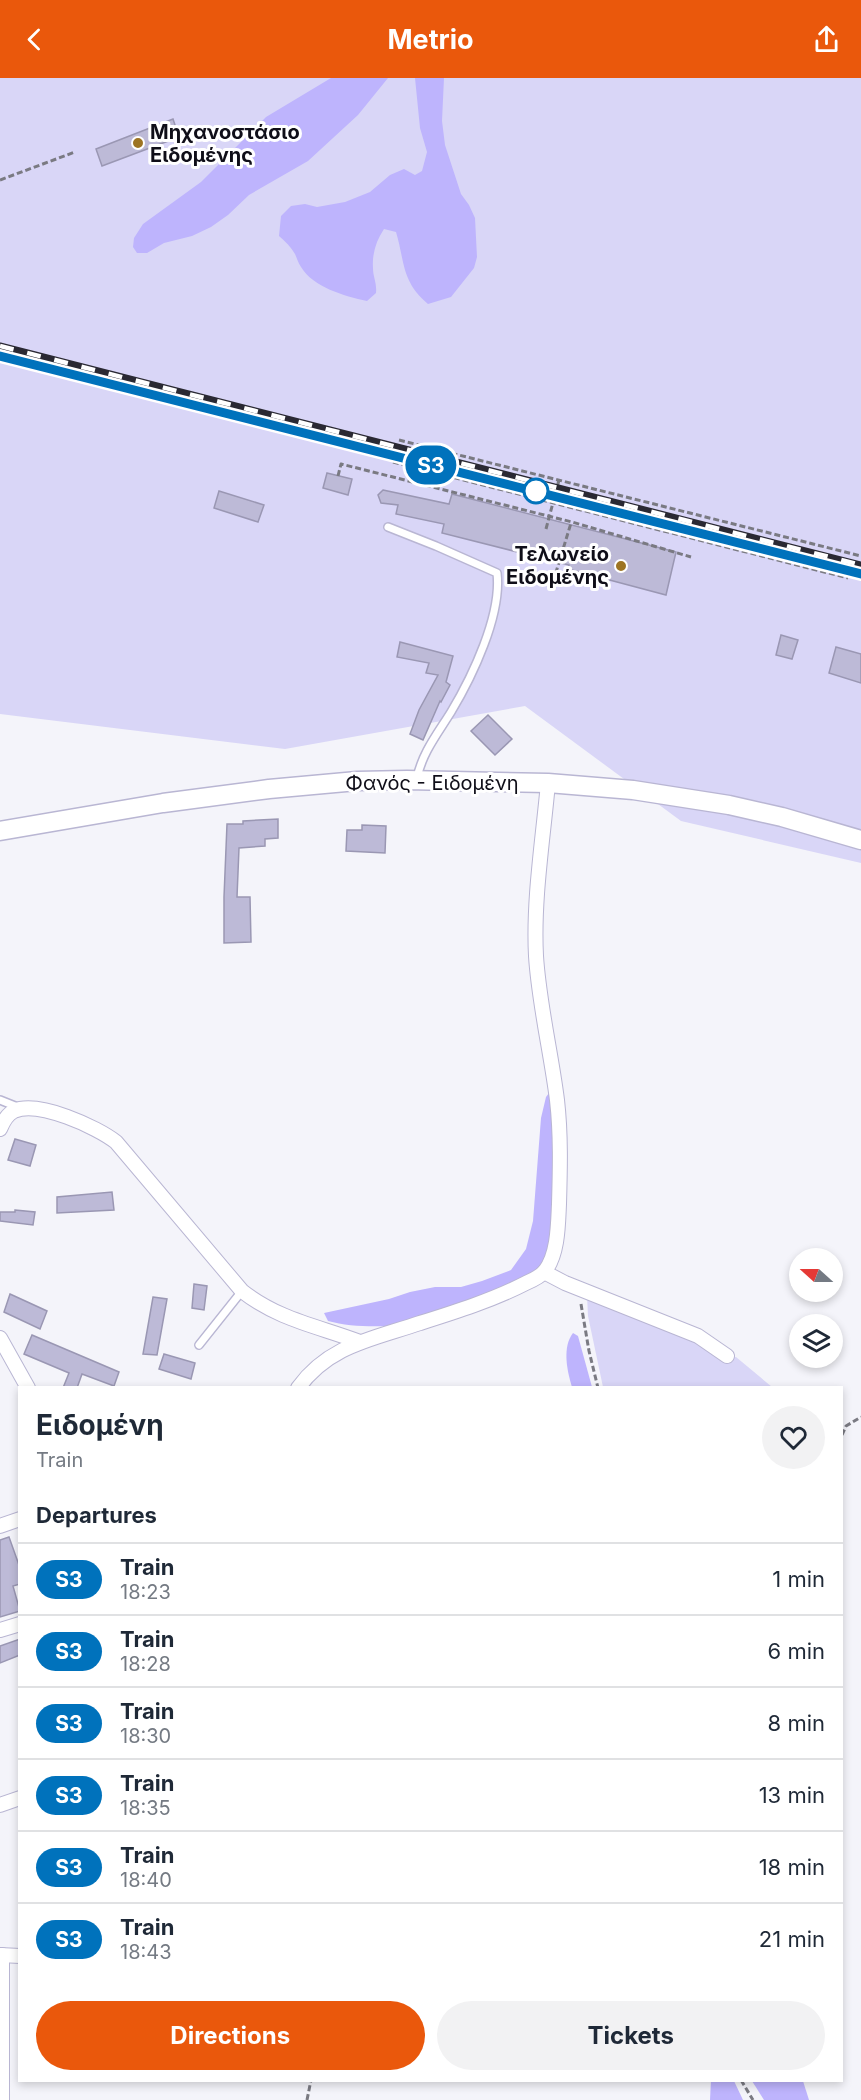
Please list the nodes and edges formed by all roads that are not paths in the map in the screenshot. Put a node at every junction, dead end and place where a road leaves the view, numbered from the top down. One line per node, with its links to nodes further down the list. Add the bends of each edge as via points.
1 (388, 527): 2 (lane, via 497,573 488,630 471,674 424,758)
2 (417, 780): 3 (street, Φανός - Ειδομένη); 4 (street, Φανός - Ειδομένη, via 269,789)
3 (548, 783): 5 (street, Φανός - Ειδομένη, via 688,797 782,817); 9 (street, via 536,956 557,1100 560,1168 556,1237)
4 (0, 831)
5 (861, 840)
6 (0, 1100): 7 (lane)
7 (22, 1109): 8 (street, via 9,1115); 10 (street, via 64,1116 116,1142)
8 (0, 1129)
9 (544, 1272): 12 (street, via 488,1299); 14 (street, via 698,1336)
10 (242, 1291): 12 (street, via 283,1317); 13 (lane)
11 (0, 1338): 15 (street)
12 (360, 1342): 16 (street, via 319,1364)
13 (199, 1345)
14 (727, 1356)
15 (27, 1386)
16 (300, 1386)
17 (18, 1521): 18 (street)
18 (0, 1526)
19 (18, 1625): 20 (street)
20 (0, 1630)
21 (18, 1799): 22 (street)
22 (0, 1805)
23 (1, 1955): 24 (street); 25 (street)
24 (18, 1956)
25 (2, 2100)

